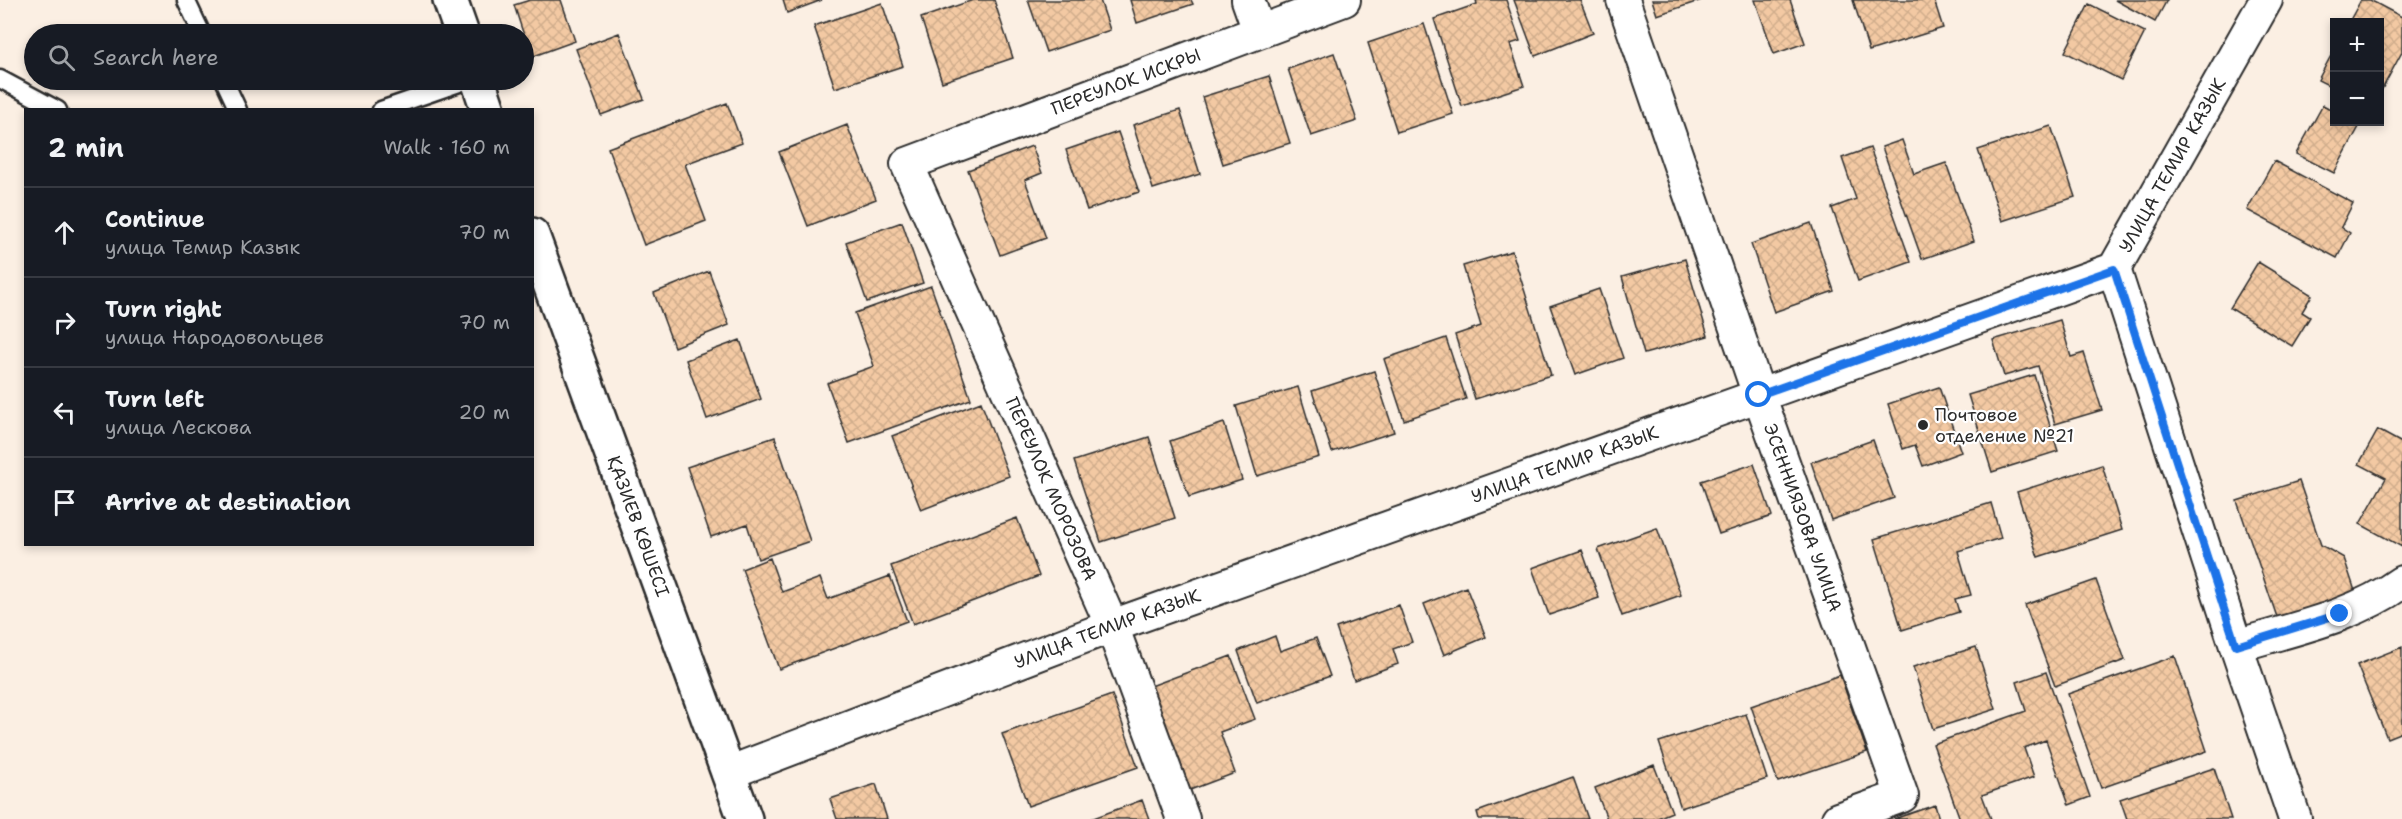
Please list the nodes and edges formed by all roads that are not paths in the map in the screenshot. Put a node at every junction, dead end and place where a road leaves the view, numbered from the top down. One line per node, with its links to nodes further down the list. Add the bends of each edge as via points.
1 (186, 0): 7 (lane)
2 (450, 0): 8 (street)
3 (1248, 0): 9 (street)
4 (1344, 0): 9 (street, ПЕРЕУЛОК ИСКРЫ)
5 (1623, 0): 21 (street, ЭСЕННИЯЗОВА УЛИЦА)
6 (2266, 0): 20 (street, УЛИЦА ТЕМИР КАЗЫК)
7 (197, 24)
8 (458, 24)
9 (1259, 31): 18 (street, ПЕРЕУЛОК ИСКРЫ)
10 (0, 79): 14 (lane)
11 (229, 90): 15 (lane)
12 (439, 90): 16 (lane)
13 (481, 90): 17 (street)
14 (54, 108)
15 (237, 108)
16 (387, 108)
17 (487, 108)
18 (907, 164): 23 (street, ПЕРЕУЛОК МОРОЗОВА)
19 (534, 241): 25 (street, ҚАЗИЕВ КӨШЕСІ)
20 (2114, 269): 21 (street, УЛИЦА ТЕМИР КАЗЫК); 24 (street)
21 (1759, 395): 23 (street, УЛИЦА ТЕМИР КАЗЫК); 28 (street, ЭСЕННИЯЗОВА УЛИЦА, via 1902,796)
22 (2402, 582): 24 (street, via 2381,597 2340,614)
23 (1112, 626): 25 (street, УЛИЦА ТЕМИР КАЗЫК); 27 (street, ПЕРЕУЛОК МОРОЗОВА)
24 (2236, 646): 29 (street)
25 (728, 774): 26 (street, ҚАЗИЕВ КӨШЕСІ)
26 (745, 819)
27 (1183, 819)
28 (1838, 819)
29 (2295, 819)

